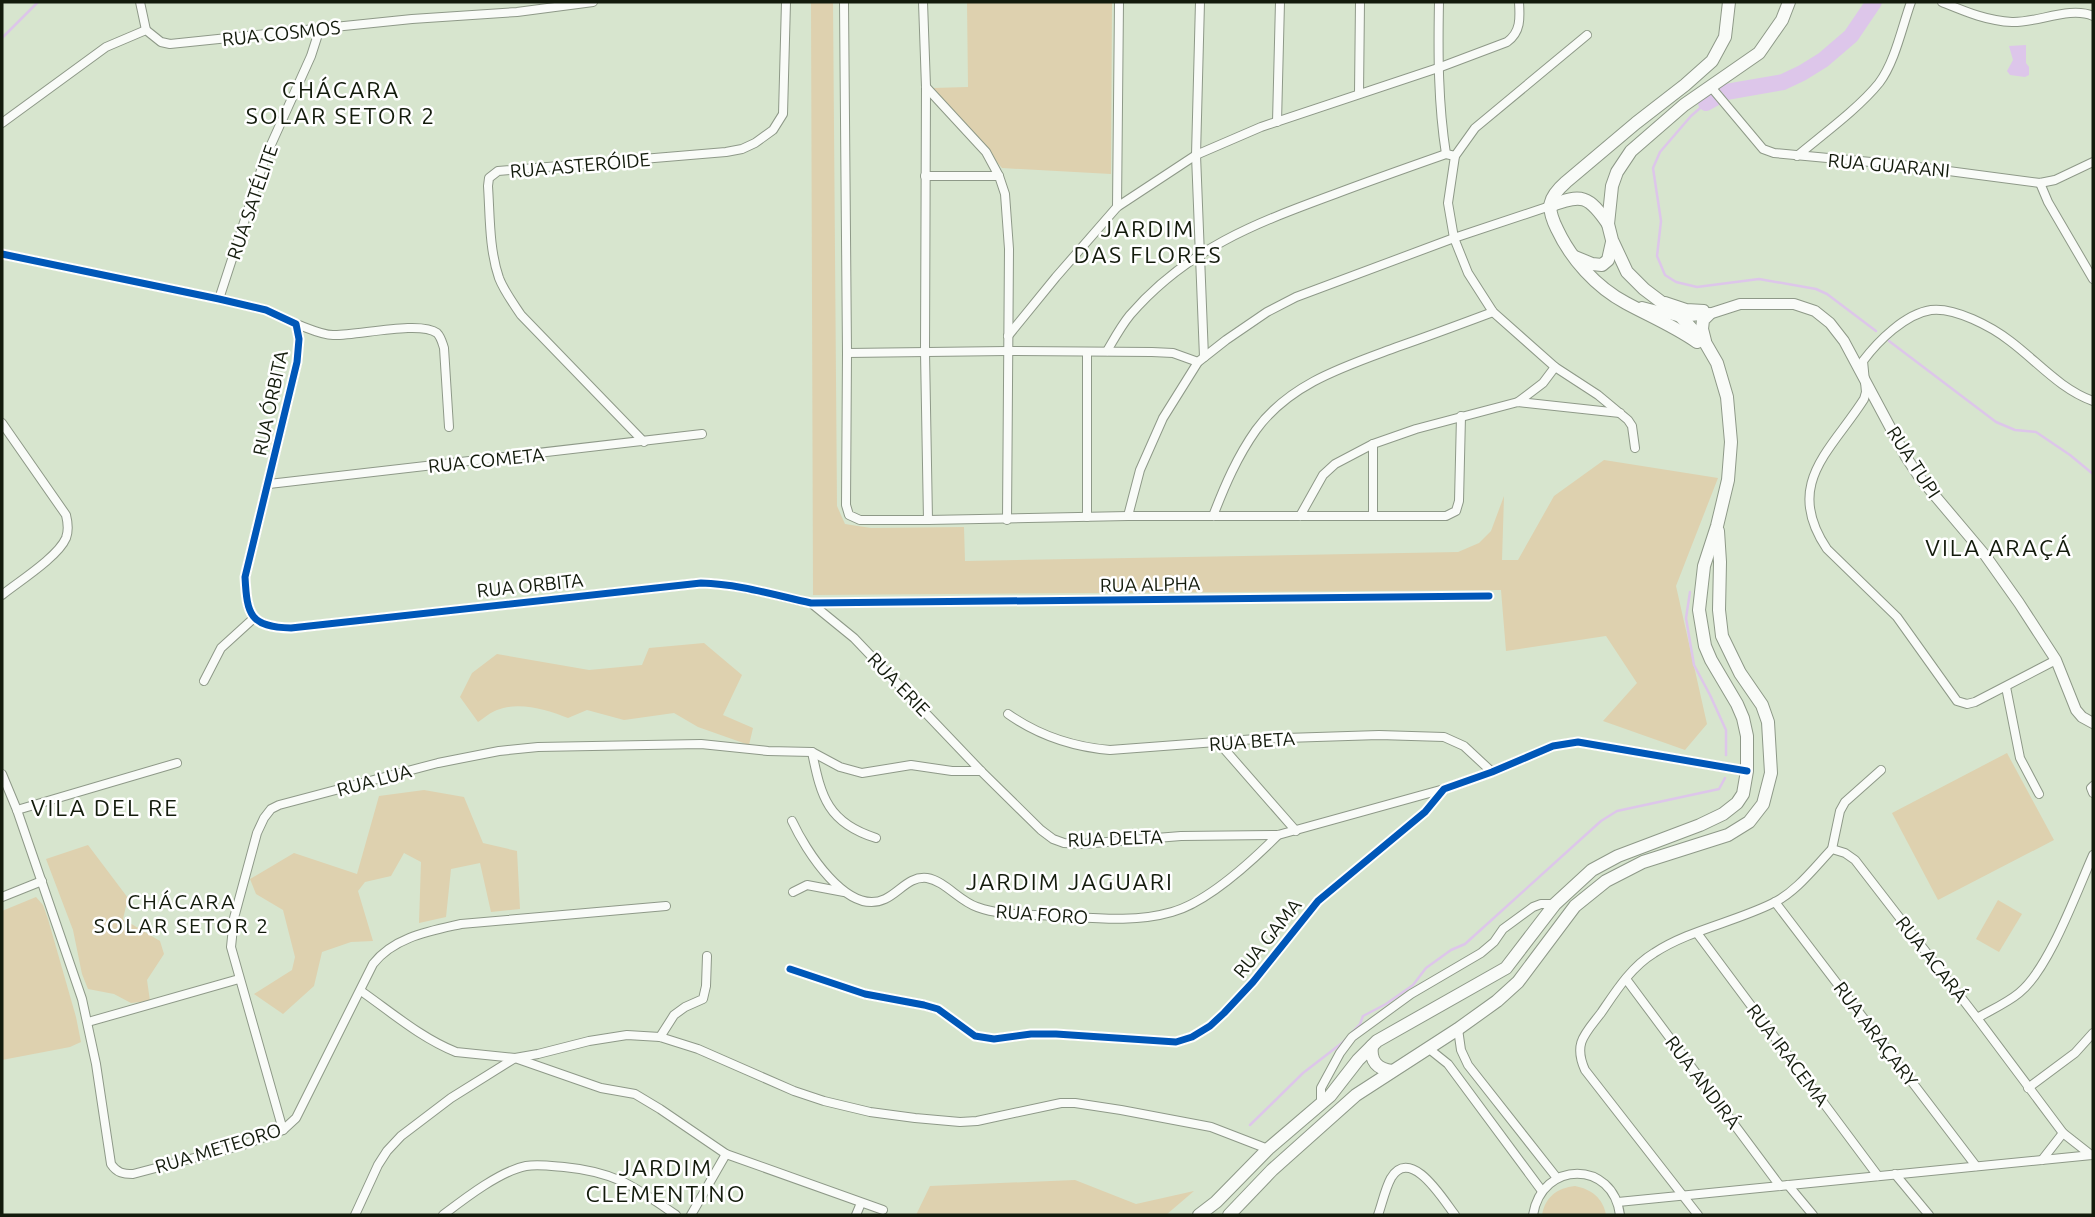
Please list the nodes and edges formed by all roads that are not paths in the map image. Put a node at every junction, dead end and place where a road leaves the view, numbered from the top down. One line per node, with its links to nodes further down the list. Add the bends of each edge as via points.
1 (140, 2): 18 (street)
2 (593, 2): 17 (street, RUA COSMOS)
3 (786, 2): 69 (street, RUA ASTERÓIDE, via 783,114 773,130 755,143 726,152 498,171 489,178 496,266 510,300)
4 (844, 2): 58 (street)
5 (923, 2): 21 (street)
6 (1119, 2): 36 (street)
7 (1200, 2): 28 (street)
8 (1280, 2): 26 (street)
9 (1360, 2): 23 (street)
10 (1439, 2): 20 (street)
11 (1519, 2): 20 (street, via 1519,27 1514,37)
12 (1729, 2): 24 (main road, via 1726,37 1719,51 1700,73)
13 (1789, 2): 22 (main road, via 1759,53)
14 (1911, 2): 30 (street, via 1880,82)
15 (1942, 2): 16 (street, via 2009,22 2070,13)
16 (2093, 16)
17 (320, 28): 18 (street, RUA COSMOS, via 170,44); 44 (street, RUA SATÉLITE, via 265,158)
18 (146, 30): 27 (street, via 106,47)
19 (1587, 35): 29 (street, via 1475,128)
20 (1438, 68): 23 (street); 29 (street)
21 (926, 87): 32 (street); 33 (street, via 986,152)
22 (1713, 90): 25 (main road); 30 (street, RUA GUARANI, via 1763,149)
23 (1359, 93): 26 (street)
24 (1655, 108): 25 (main road); 35 (main road, via 1555,192)
25 (1665, 120): 37 (main road, via 1623,160 1612,186)
26 (1277, 122): 28 (street)
27 (2, 123)
28 (1196, 155): 36 (street); 41 (street)
29 (1451, 155): 38 (street, via 1448,203); 41 (street, via 1251,226)
30 (1797, 156): 34 (street, RUA GUARANI)
31 (2093, 162): 34 (street, RUA GUARANI)
32 (925, 176): 33 (street); 56 (street)
33 (999, 176): 52 (street, via 1005,194 1009,249)
34 (2040, 183): 43 (street)
35 (1550, 206): 37 (main road, via 1584,199); 38 (street); 42 (main road)
36 (1117, 207): 52 (street)
37 (1608, 224): 39 (main road)
38 (1454, 238): 48 (street, via 1468,273); 59 (street, via 1296,297)
39 (1612, 240): 42 (main road, via 1608,260 1602,265); 45 (main road, via 1627,272)
40 (2, 254): 44 (street)
41 (1201, 254): 55 (street, via 1170,276 1128,317); 59 (street)
42 (1572, 255): 46 (main road)
43 (2093, 279)
44 (219, 299): 51 (street, via 266,310)
45 (1662, 301): 47 (street, via 1686,309); 50 (main road)
46 (1624, 302): 50 (street); 53 (main road)
47 (1724, 308): 49 (street, RUA TUPI); 61 (street, RUA TUPI, via 1772,303 1794,304 1815,312 1844,341)
48 (1493, 312): 60 (street); 74 (street, via 1305,385 1257,429 1234,466)
49 (1709, 314): 50 (street, RUA TUPI); 53 (main road, via 1702,329)
50 (1681, 317): 53 (main road)
51 (296, 324): 67 (street, via 323,335 398,328 436,333 444,348); 72 (street, RUA ÓRBITA, via 297,362)
52 (1008, 336): 54 (street)
53 (1708, 347): 80 (main road, via 1727,397 1731,442)
54 (1007, 351): 56 (street); 57 (street); 79 (street)
55 (1107, 351): 57 (street); 59 (street, via 1173,353)
56 (925, 352): 58 (street); 78 (street)
57 (1087, 352): 77 (street)
58 (847, 353): 78 (street, via 847,511 860,520)
59 (1201, 359): 73 (street, via 1163,418 1140,470)
60 (1555, 367): 63 (street); 64 (street)
61 (1863, 375): 62 (street, via 1863,361 1900,324 1931,310 1942,311 1984,324 2052,377); 85 (street, RUA TUPI, via 1920,478 1985,555); 87 (street, via 1864,399 1814,471 1810,485 1810,504 1821,538 1897,617 1957,701 1975,702)
62 (2093, 401)
63 (1518, 402): 64 (street); 65 (street)
64 (1620, 413): 71 (street, via 1632,423)
65 (1461, 416): 70 (street); 76 (street, via 1460,488 1455,511 1446,516)
66 (2, 423): 81 (street, via 66,515 68,527 61,546)
67 (449, 426)
68 (702, 434): 69 (street, RUA COMETA)
69 (645, 442): 72 (street, RUA COMETA)
70 (1373, 444): 75 (street, via 1322,475); 76 (street)
71 (1635, 448)
72 (269, 484): 84 (street, RUA ÓRBITA, via 245,577 246,602)
73 (1128, 516): 74 (street); 77 (street)
74 (1213, 516): 75 (street)
75 (1300, 516): 76 (street)
76 (1373, 516)
77 (1087, 517): 79 (street)
78 (928, 520): 79 (street)
79 (1007, 520)
80 (1717, 526): 90 (main road, via 1722,636 1762,705); 91 (main road, via 1704,566 1699,610 1705,646 1737,704)
81 (2, 595)
82 (1489, 596): 83 (street, RUA ALPHA)
83 (811, 603): 84 (street, RUA ORBITA, via 701,583 291,628 273,628); 96 (street, RUA ERIE, via 861,645)
84 (254, 618): 86 (street, via 221,648)
85 (2056, 660): 87 (street); 89 (street, RUA TUPI, via 2076,710)
86 (204, 681)
87 (2006, 687): 104 (street, via 2020,758)
88 (1008, 714): 92 (street, RUA BETA, via 1024,725 1088,748)
89 (2093, 723)
90 (1769, 734): 91 (main road, via 1757,729); 105 (main road, via 1771,773)
91 (1747, 736): 97 (main road)
92 (1219, 743): 98 (street, RUA BETA, via 1444,737 1464,746); 108 (street)
93 (812, 752): 96 (street, via 853,772 911,765); 110 (street, via 824,799 832,811 848,826); 124 (street, RUA LUA, via 668,743 538,747 438,763 279,805 271,809 257,832 234,918 231,947)
94 (177, 763): 106 (street)
95 (1881, 770): 111 (street, via 1845,802)
96 (981, 771): 109 (street, RUA DELTA, via 1041,830 1064,843)
97 (1747, 771): 98 (street, via 1578,742 1553,746); 103 (main road)
98 (1492, 772): 101 (street)
99 (2, 774): 106 (street, RUA METEORO)
100 (2093, 786): 102 (street)
101 (1444, 789): 108 (street, RUA DELTA); 122 (street, RUA GAMA, via 1426,812 1318,901 1224,1013 1192,1037 1176,1042 1056,1034 975,1036 938,1009 864,994)
102 (2093, 793)
103 (1743, 794): 105 (main road, via 1747,805); 118 (main road, via 1723,814 1592,870)
104 (2039, 794)
105 (1763, 804): 127 (main road, via 1749,822 1728,835 1643,862 1606,881 1575,906 1518,982)
106 (17, 810): 113 (street, RUA METEORO)
107 (792, 821): 115 (street, RUA FORO, via 817,863)
108 (1296, 831): 109 (street, RUA DELTA)
109 (1278, 835): 115 (street, RUA FORO, via 1207,895 1186,907 1131,919 991,911 924,878 877,902)
110 (876, 838)
111 (1832, 849): 117 (street); 128 (street, RUA ACARÁ, via 1855,860)
112 (2093, 855): 128 (street, via 2058,935 2029,983)
113 (42, 881): 116 (street); 129 (street, RUA METEORO)
114 (793, 891): 115 (street, via 811,885)
115 (847, 892)
116 (2, 897)
117 (1775, 902): 120 (street); 145 (street, RUA ARAÇARY)
118 (1555, 904): 125 (main road, via 1510,964); 138 (street, via 1533,907 1481,953 1411,994 1352,1037 1321,1088)
119 (666, 906): 126 (street, RUA METEORO, via 502,919 433,931 389,948 373,964)
120 (1698, 933): 123 (street, via 1654,953); 147 (street, RUA IRACEMA)
121 (707, 956): 132 (street, via 703,999 674,1015)
122 (790, 969)
123 (1626, 978): 149 (street, RUA ANDIRÁ); 151 (street, via 1583,1037 1580,1058)
124 (239, 979): 129 (street); 139 (street, RUA LUA)
125 (1483, 982): 127 (main road, via 1494,987); 133 (main road)
126 (361, 991): 135 (street, via 456,1052); 139 (street, RUA METEORO, via 296,1118)
127 (1497, 1001): 130 (main road)
128 (1977, 1018): 137 (street, RUA ACARÁ)
129 (88, 1023): 139 (street, RUA METEORO, via 111,1164 118,1172 132,1174)
130 (1458, 1029): 134 (main road); 148 (street, via 1468,1065)
131 (2093, 1033): 137 (street)
132 (660, 1037): 135 (street, via 627,1035); 141 (street, via 794,1091 870,1112 960,1122 1075,1103 1210,1127)
133 (1371, 1046): 136 (main road, via 1373,1061); 138 (main road)
134 (1428, 1048): 136 (main road); 150 (street, via 1448,1064)
135 (515, 1058): 142 (street, via 635,1094); 156 (street, via 401,1136 378,1165)
136 (1392, 1071): 162 (main road, via 1356,1095)
137 (2028, 1088): 140 (street, RUA ACARÁ)
138 (1321, 1105): 141 (main road)
139 (284, 1130)
140 (2063, 1133): 143 (street, RUA ACARÁ); 144 (street)
141 (1268, 1149): 152 (main road)
142 (726, 1154): 154 (street); 159 (street)
143 (2092, 1155): 144 (street, RUA ACARÁ)
144 (2042, 1160): 145 (street, RUA ACARÁ)
145 (1976, 1166): 146 (street, RUA ACARÁ)
146 (1895, 1174): 147 (street, RUA ACARÁ); 169 (street)
147 (1878, 1176): 149 (street, RUA ACARÁ)
148 (1557, 1178): 150 (street); 153 (street, via 1569,1174 1593,1177 1612,1191)
149 (1784, 1186): 151 (street, RUA ACARÁ); 168 (street, RUA ANDIRÁ)
150 (1542, 1191): 165 (street)
151 (1681, 1196): 153 (street, RUA ACARÁ); 167 (street)
152 (1216, 1202): 161 (main road); 162 (main road)
153 (1618, 1202): 166 (street)
154 (861, 1203): 155 (street); 160 (street)
155 (883, 1210)
156 (355, 1215)
157 (443, 1215): 158 (street, via 510,1172 538,1166 608,1174)
158 (676, 1215)
159 (691, 1215)
160 (856, 1215)
161 (1199, 1215)
162 (1229, 1215)
163 (1378, 1215): 164 (street, via 1391,1178 1396,1172 1413,1169 1423,1173)
164 (1455, 1215)
165 (1533, 1215)
166 (1620, 1215)
167 (1698, 1215)
168 (1813, 1215)
169 (1929, 1215)

